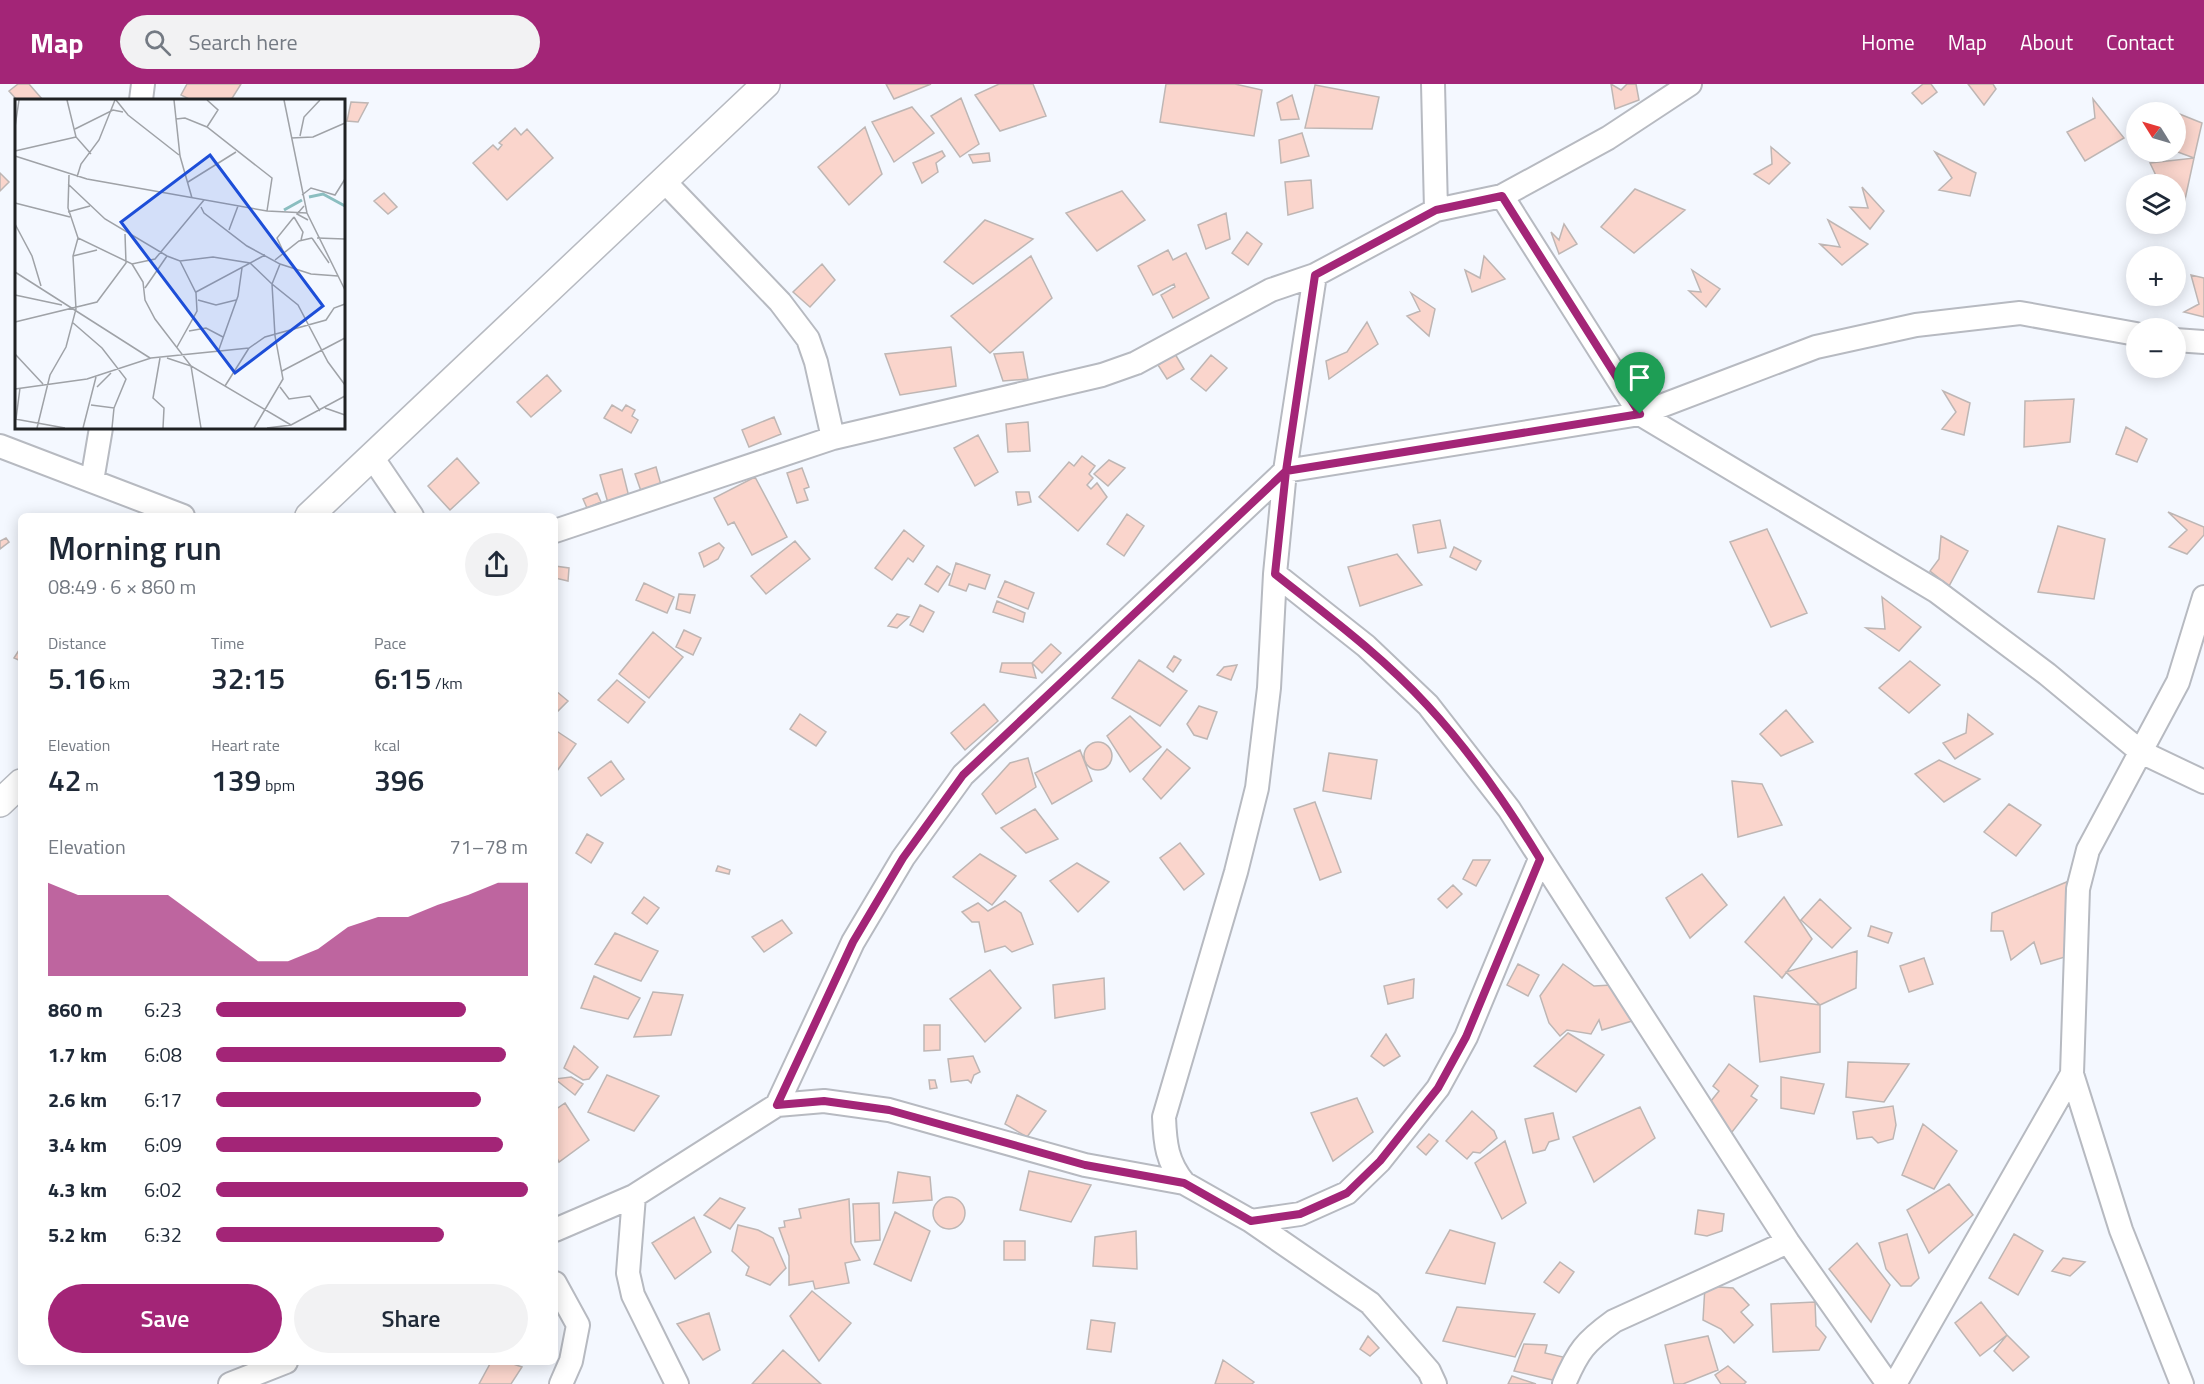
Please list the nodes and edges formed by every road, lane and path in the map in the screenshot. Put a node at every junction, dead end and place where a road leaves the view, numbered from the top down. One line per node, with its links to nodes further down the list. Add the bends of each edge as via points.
1 (143, 84): 5 (street)
2 (766, 84): 6 (street)
3 (1433, 84): 8 (street)
4 (1690, 84): 7 (street, via 1608,138)
5 (141, 99)
6 (664, 181): 15 (street, via 780,302 808,339); 17 (street)
7 (1502, 196): 8 (street); 13 (street)
8 (1436, 210): 9 (street)
9 (1315, 275): 15 (street, via 1271,290 1136,363 1102,375); 18 (street)
10 (2126, 332): 13 (street, via 2020,313 1916,325 1816,347)
11 (2186, 341): 12 (street)
12 (2204, 342)
13 (1640, 414): 18 (street); 26 (street, via 1936,591 2047,674)
14 (101, 429): 19 (street)
15 (833, 438): 23 (street)
16 (0, 446): 19 (street)
17 (372, 457): 21 (street); 22 (street)
18 (1286, 471): 24 (street); 32 (street, via 963,775 903,858 853,942)
19 (93, 481): 20 (street)
20 (175, 513)
21 (312, 513)
22 (410, 513)
23 (558, 530)
24 (1275, 574): 30 (street, via 1366,646 1428,705 1509,809); 33 (street, via 1269,688 1257,788 1164,1117 1165,1148 1172,1168)
25 (2204, 597): 26 (street, via 2178,682)
26 (2141, 752): 27 (street); 31 (street, via 2088,850 2078,889)
27 (2204, 782)
28 (18, 786): 29 (street)
29 (0, 803)
30 (1540, 859): 35 (street, via 1466,1037 1438,1088 1380,1161 1347,1193 1300,1214); 37 (street)
31 (2072, 1074): 46 (street); 47 (street, via 2121,1230)
32 (777, 1105): 33 (street, via 824,1101 880,1108 1085,1165); 34 (street)
33 (1184, 1183): 35 (street)
34 (634, 1196): 36 (street); 42 (street, via 628,1273 633,1295)
35 (1251, 1221): 43 (street, via 1370,1303 1429,1371)
36 (558, 1228)
37 (1788, 1242): 44 (street, via 1614,1321 1578,1353); 45 (street)
38 (558, 1288): 41 (street, via 578,1325 571,1361)
39 (278, 1365): 40 (street)
40 (230, 1384)
41 (561, 1384)
42 (677, 1384)
43 (1435, 1384)
44 (1564, 1384)
45 (1888, 1384)
46 (1895, 1384)
47 (2182, 1384)

